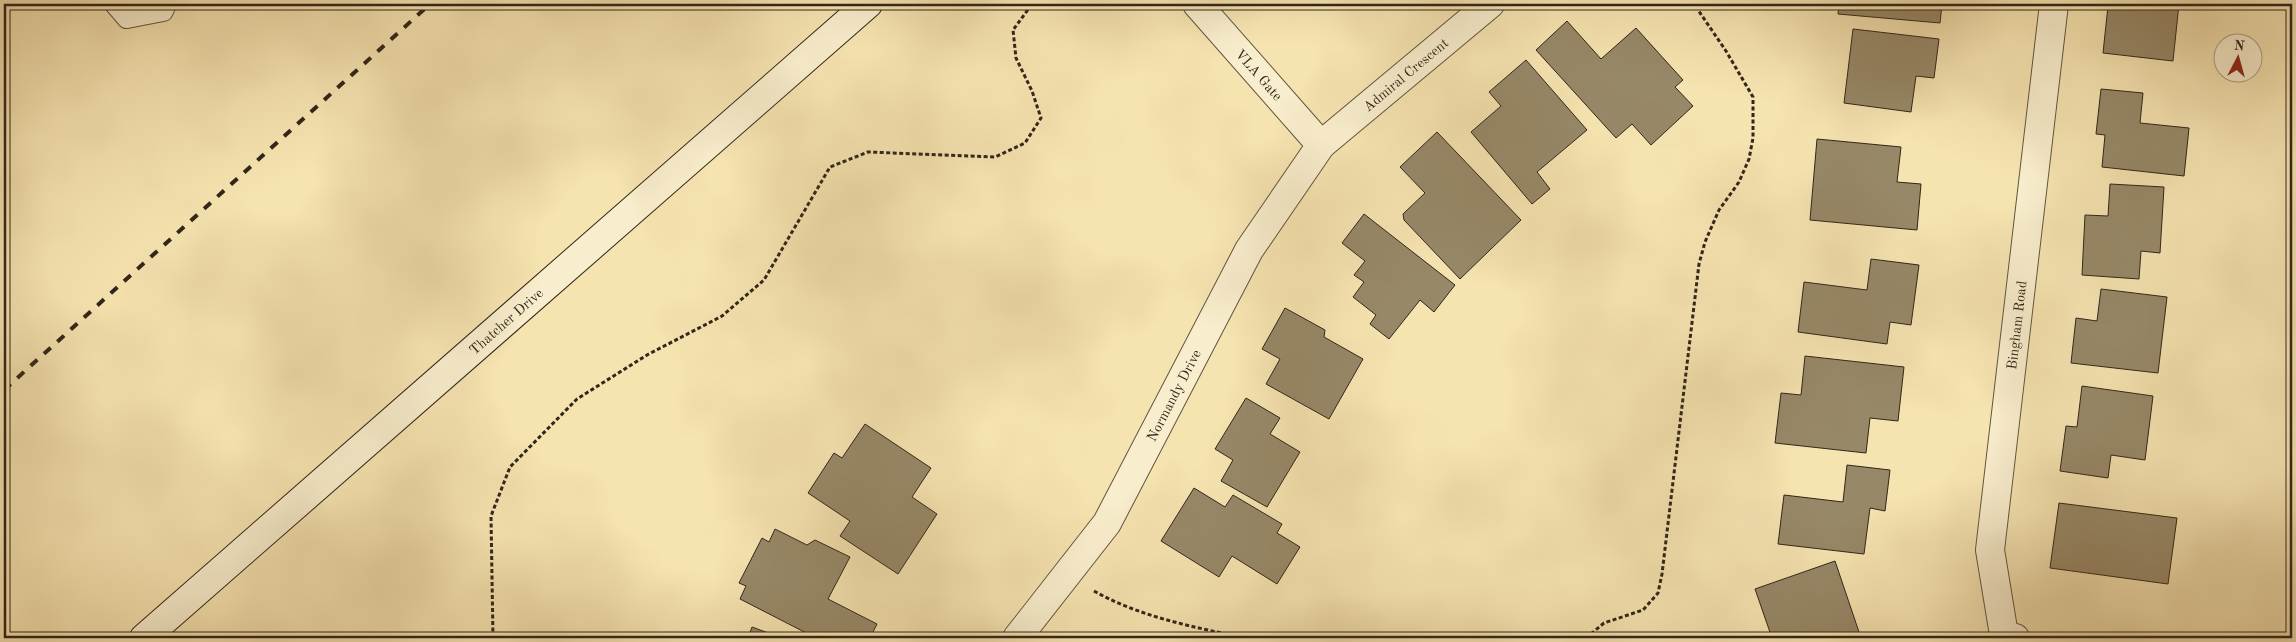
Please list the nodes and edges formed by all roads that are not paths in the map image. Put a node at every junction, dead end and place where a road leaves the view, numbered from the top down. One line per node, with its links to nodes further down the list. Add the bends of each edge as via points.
1 (115, 4): 2 (lane, via 127,18 163,11)
2 (166, 4)
3 (868, 4): 8 (street, Thatcher Drive)
4 (1197, 4): 7 (street, VLA Gate)
5 (1490, 4): 7 (street, Admiral Crescent)
6 (2054, 4): 10 (street, Bingham Road, via 1990,550 2004,635)
7 (1321, 145): 9 (street, Normandy Drive, via 1249,250 1107,523)
8 (144, 638)
9 (1017, 638)
10 (2015, 638)

